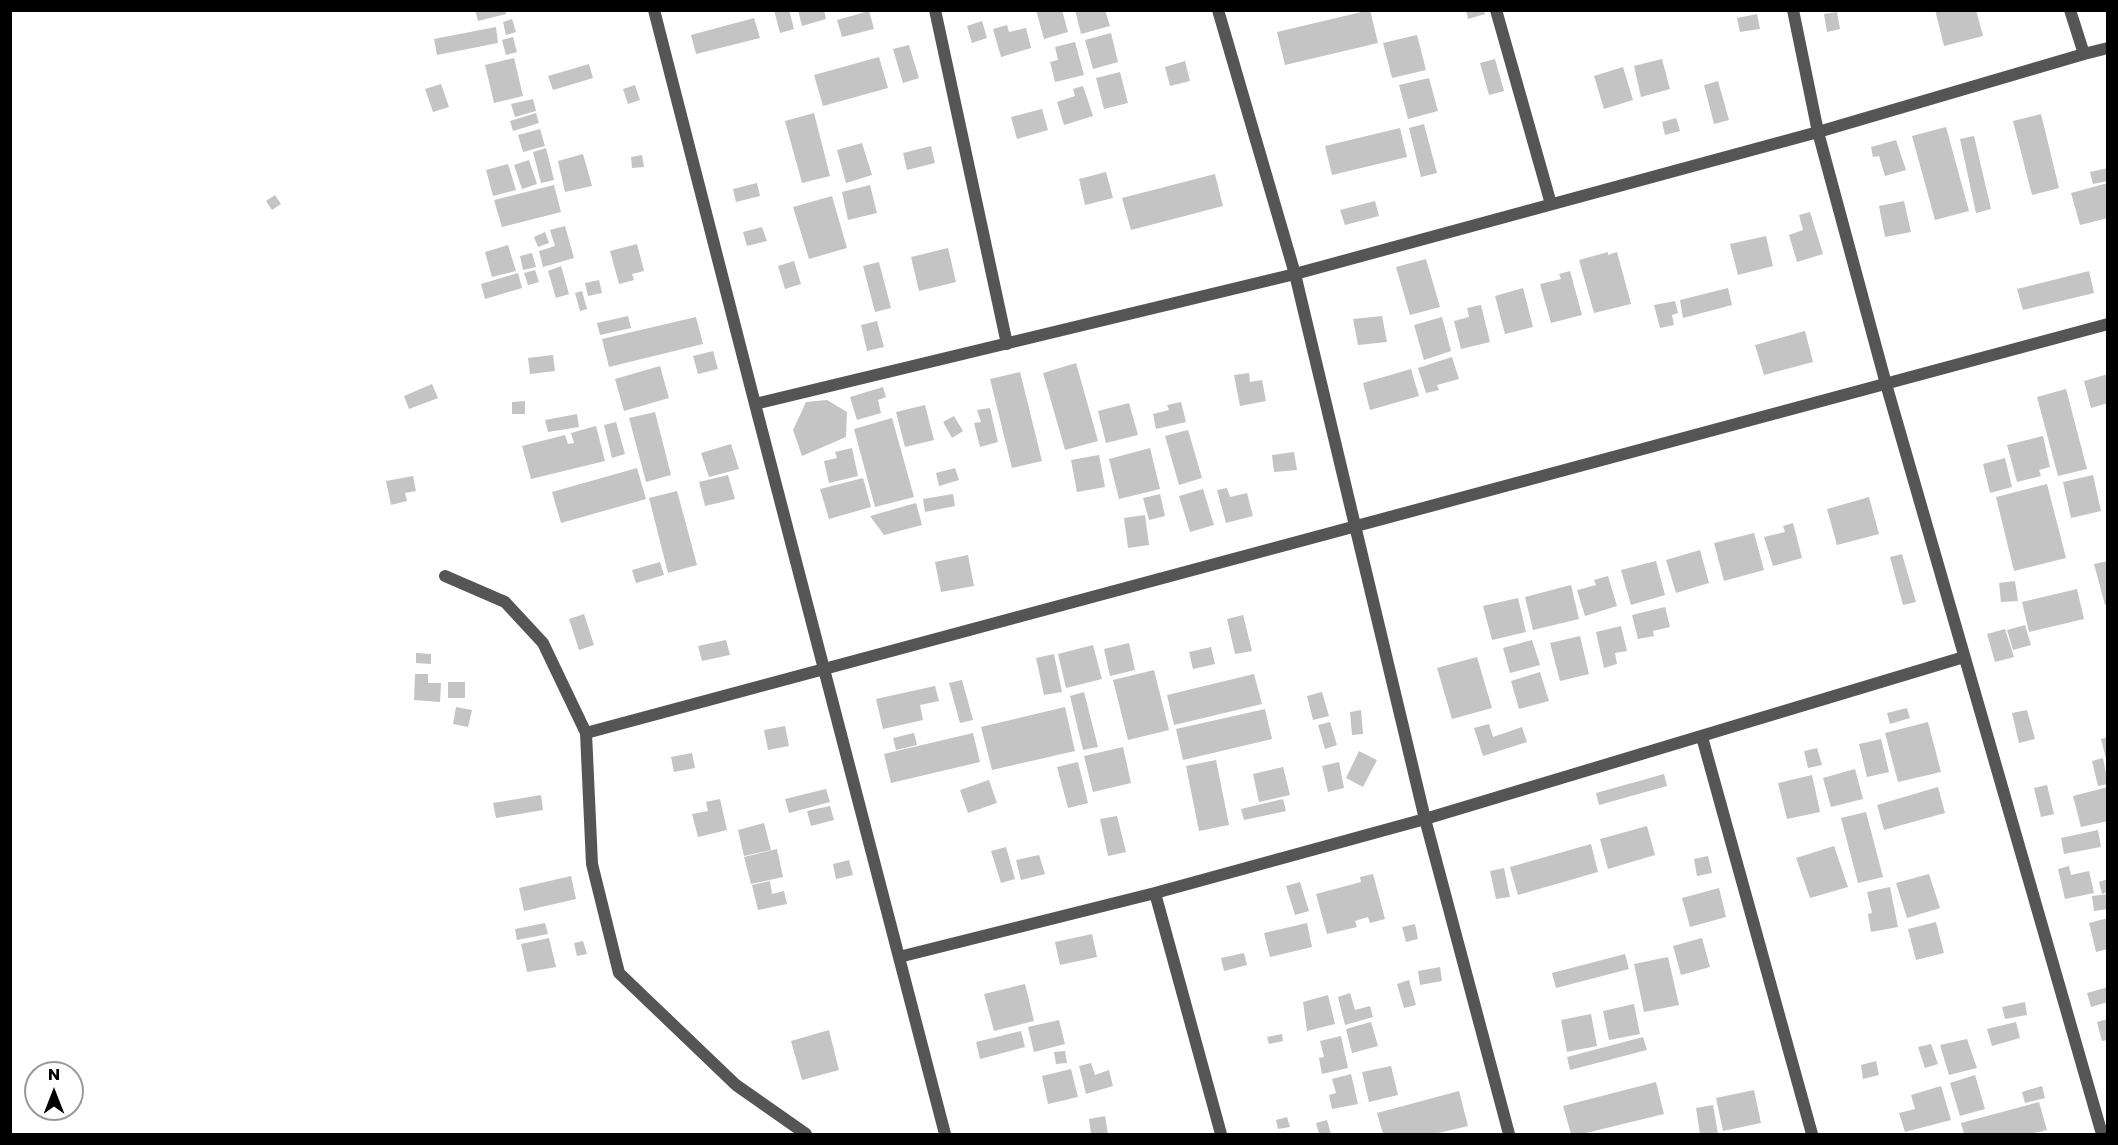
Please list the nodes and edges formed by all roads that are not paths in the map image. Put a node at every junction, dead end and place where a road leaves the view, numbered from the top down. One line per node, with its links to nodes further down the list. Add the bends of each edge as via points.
1 (654, 10): 15 (street)
2 (935, 10): 13 (street)
3 (1218, 10): 11 (street)
4 (1496, 10): 10 (street)
5 (1793, 10): 9 (street)
6 (2070, 10): 8 (street)
7 (2108, 48): 8 (street)
8 (2084, 54): 9 (street)
9 (1818, 132): 10 (street); 14 (street)
10 (1551, 204): 11 (street)
11 (1295, 274): 13 (street); 16 (street)
12 (2108, 324): 14 (street)
13 (1007, 344): 15 (street)
14 (1886, 384): 16 (street); 18 (street)
15 (755, 404): 19 (street)
16 (1353, 526): 19 (street); 22 (street)
17 (445, 576): 20 (street, via 505,602 543,643)
18 (1964, 657): 21 (street); 30 (street)
19 (825, 669): 20 (street); 24 (street)
20 (586, 734): 25 (street, via 592,864 619,973 736,1085)
21 (1702, 737): 22 (street); 29 (street)
22 (1425, 819): 23 (street); 28 (street)
23 (1155, 892): 24 (street); 27 (street)
24 (899, 957): 26 (street)
25 (806, 1134)
26 (945, 1134)
27 (1221, 1134)
28 (1509, 1134)
29 (1812, 1134)
30 (2102, 1134)

